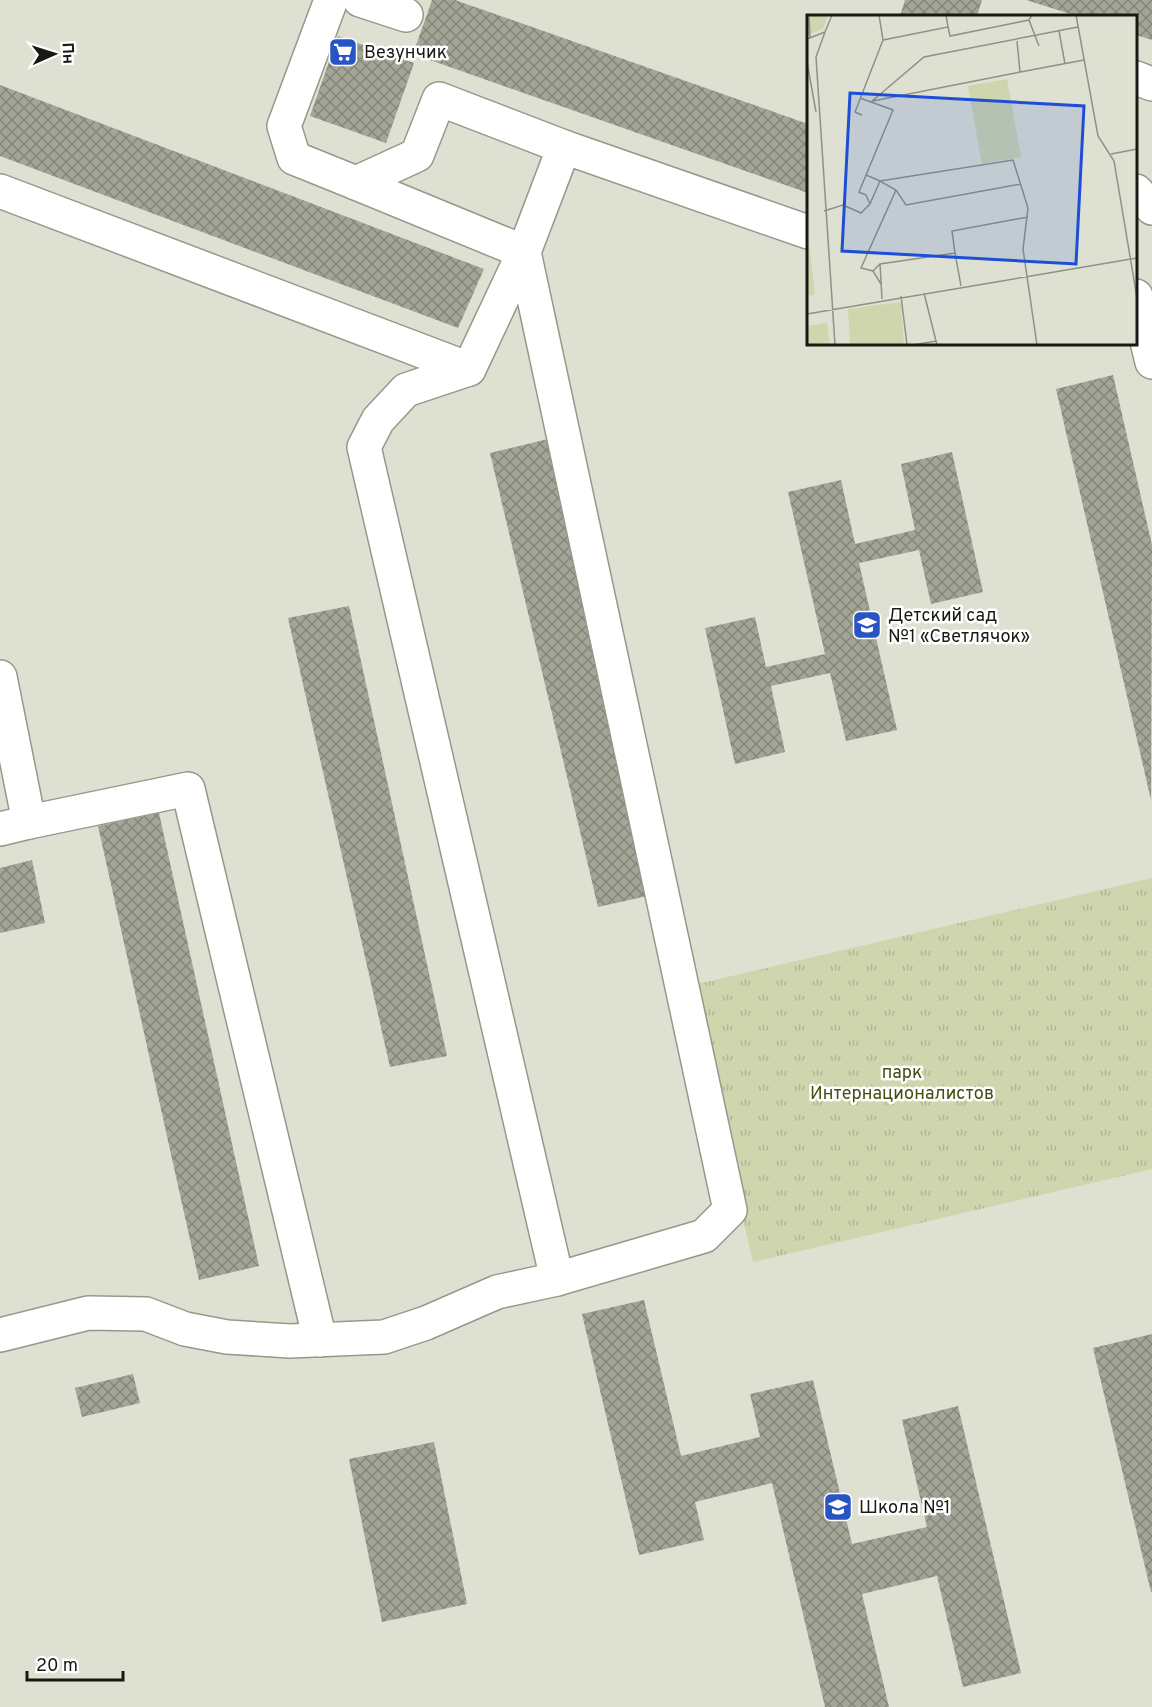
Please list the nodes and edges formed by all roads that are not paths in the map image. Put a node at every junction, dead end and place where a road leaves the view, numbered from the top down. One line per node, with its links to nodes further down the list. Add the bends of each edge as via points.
1 (331, 0): 7 (street, via 284,126 294,158)
2 (360, 0): 3 (street)
3 (406, 15)
4 (1137, 78): 5 (street)
5 (1152, 84)
6 (564, 147): 7 (street, via 440,99 417,155); 11 (street); 12 (street)
7 (356, 183): 12 (street)
8 (0, 191): 15 (street)
9 (1137, 192): 10 (street)
10 (1152, 208)
11 (807, 232)
12 (524, 252): 15 (street); 18 (street, via 730,1209 704,1236)
13 (1137, 300): 14 (street)
14 (1152, 362)
15 (469, 369): 18 (street, via 406,390 378,420 364,447)
16 (0, 677): 17 (street)
17 (15, 825): 20 (street, via 189,789)
18 (557, 1279): 20 (street, via 497,1292 384,1337)
19 (0, 1335): 20 (street, via 88,1313 146,1314 185,1329 227,1337)
20 (320, 1340)

